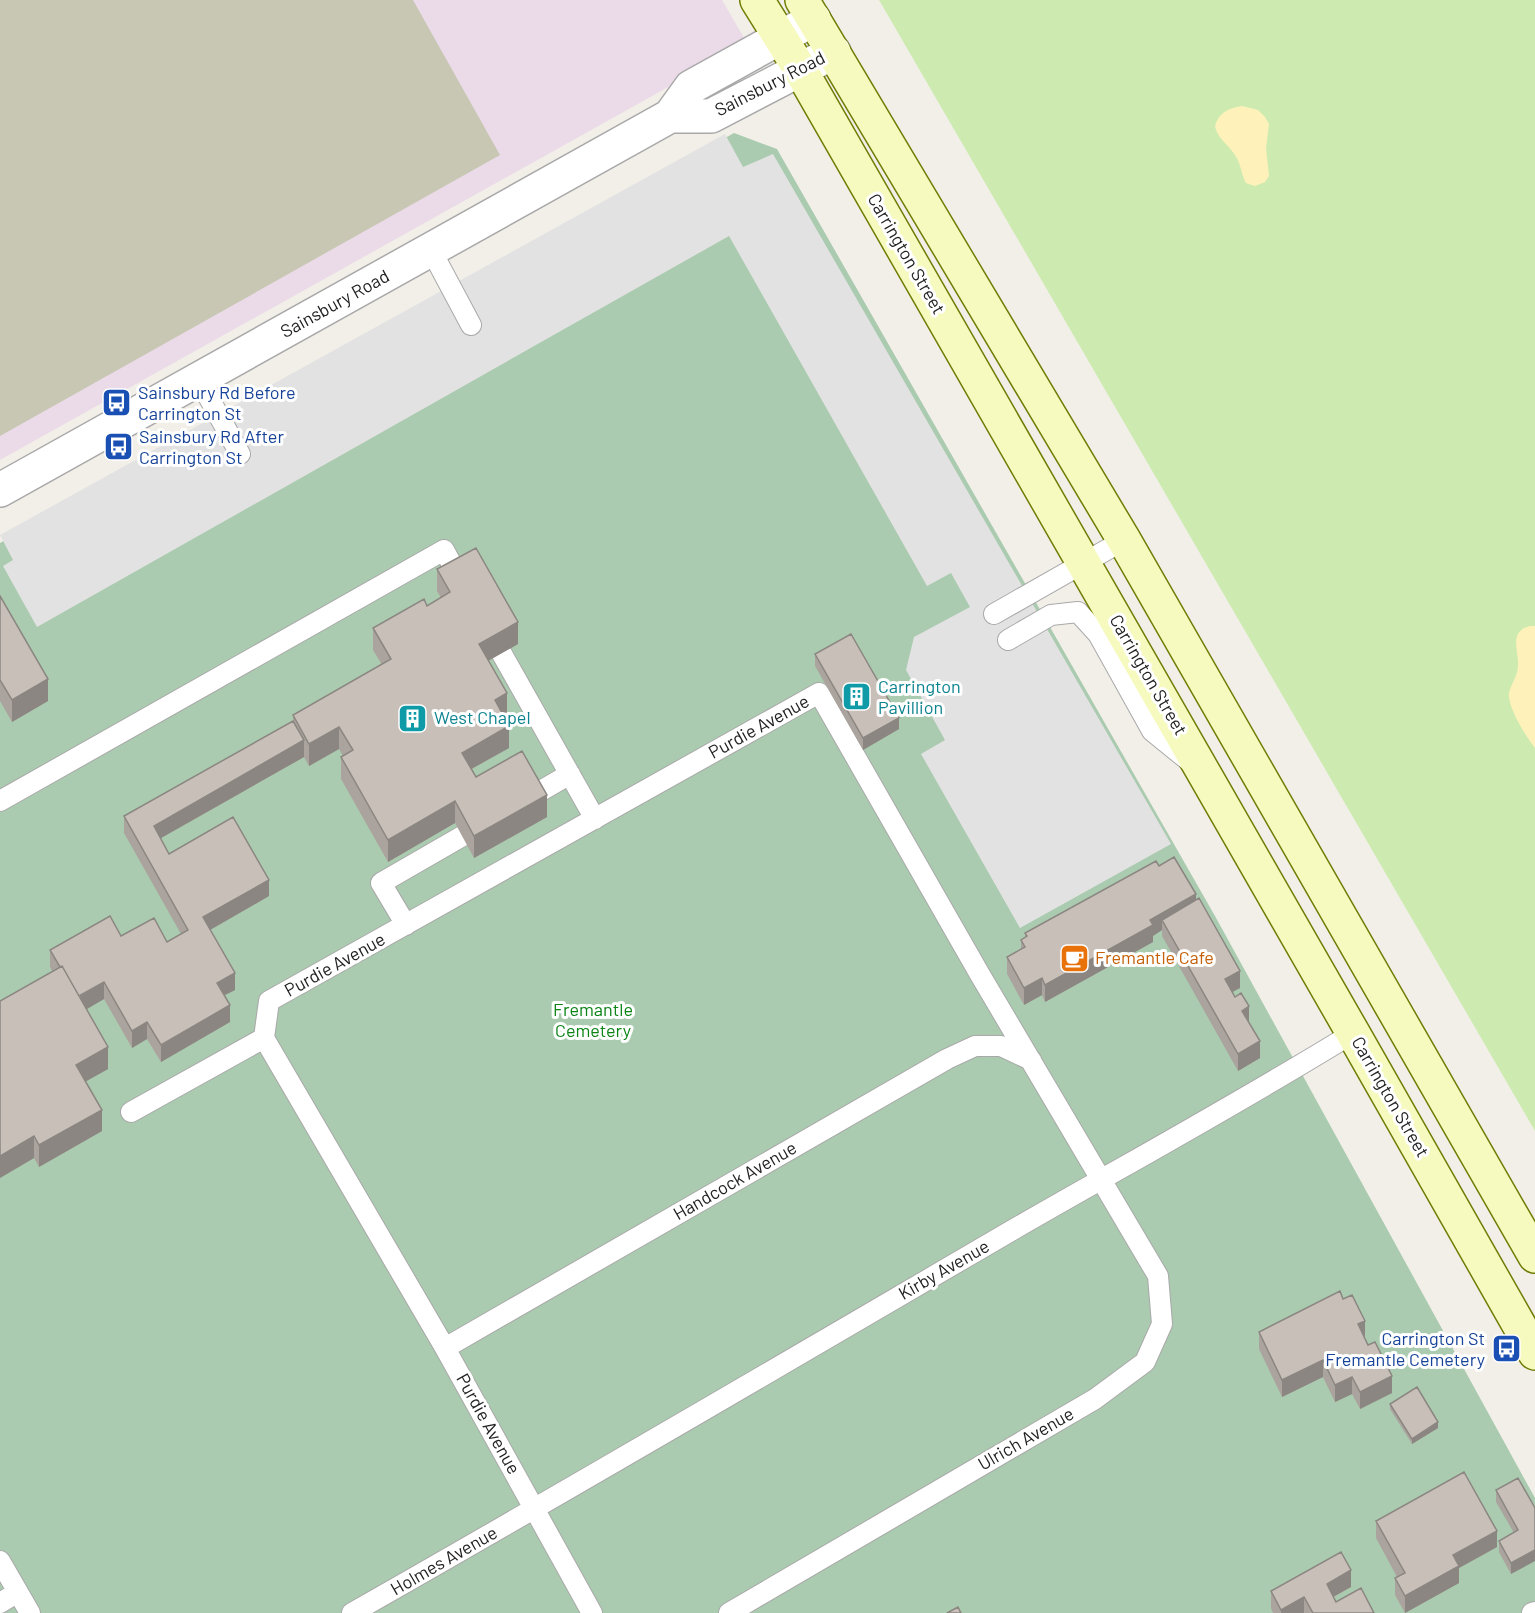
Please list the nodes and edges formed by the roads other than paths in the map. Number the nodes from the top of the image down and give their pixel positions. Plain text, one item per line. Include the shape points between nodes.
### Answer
1 (757, 0) edge
2 (808, 9) edge
3 (780, 38) junction
4 (834, 52) junction
5 (800, 69) junction
6 (670, 117) junction
7 (431, 250) junction
8 (471, 325) dead end
9 (199, 380) junction
10 (240, 454) dead end
11 (0, 490) edge
12 (1124, 540) junction
13 (1084, 564) junction
14 (994, 614) dead end
15 (1008, 640) dead end
16 (856, 760) joint
17 (570, 774) junction
18 (1205, 774) junction
19 (1, 798) edge
20 (595, 819) junction
21 (406, 925) junction
22 (1353, 1032) junction
23 (264, 1038) junction
24 (1031, 1060) junction
25 (131, 1112) dead end
26 (1102, 1179) junction
27 (1535, 1256) edge
28 (445, 1348) junction
29 (1535, 1353) edge
30 (536, 1509) junction
31 (0, 1560) edge
32 (18, 1593) junction
33 (0, 1603) edge
34 (30, 1613) edge
35 (352, 1613) edge
36 (592, 1613) edge
37 (729, 1613) edge

1 - 3 main road, Carrington Street
2 - 3 street, Sainsbury Road
2 - 4 main road
3 - 5 main road, Carrington Street
3 - 6 street, Sainsbury Road via 691,87
4 - 5 street, Sainsbury Road
4 - 12 main road
5 - 6 street, Sainsbury Road via 711,116
5 - 13 main road, Carrington Street
6 - 7 street, Sainsbury Road
7 - 8 lane
7 - 9 street, Sainsbury Road
9 - 10 lane
9 - 11 street, Sainsbury Road
12 - 13 lane
12 - 27 main road
13 - 14 lane
13 - 18 main road, Carrington Street
15 - 18 lane via 1051,615 1078,612 1098,634 1152,731
16 - 20 lane, Purdie Avenue via 819,693
16 - 24 lane, Ulrich Avenue
17 - 19 lane via 444,550
17 - 20 lane
17 - 21 lane via 381,883
18 - 22 main road, Carrington Street
20 - 21 lane, Purdie Avenue
21 - 23 lane, Purdie Avenue via 269,1001
22 - 26 lane, Kirby Avenue
22 - 29 main road, Carrington Street
23 - 25 lane
23 - 28 lane, Purdie Avenue
24 - 26 lane, Ulrich Avenue
24 - 28 lane, Handcock Avenue via 1001,1046 975,1046 947,1059
26 - 30 lane, Kirby Avenue
26 - 37 lane, Ulrich Avenue via 1158,1276 1162,1324 1145,1362 1095,1399
28 - 30 lane, Purdie Avenue
30 - 35 lane, Holmes Avenue
30 - 36 lane, Purdie Avenue
31 - 32 lane
32 - 33 lane
32 - 34 lane

